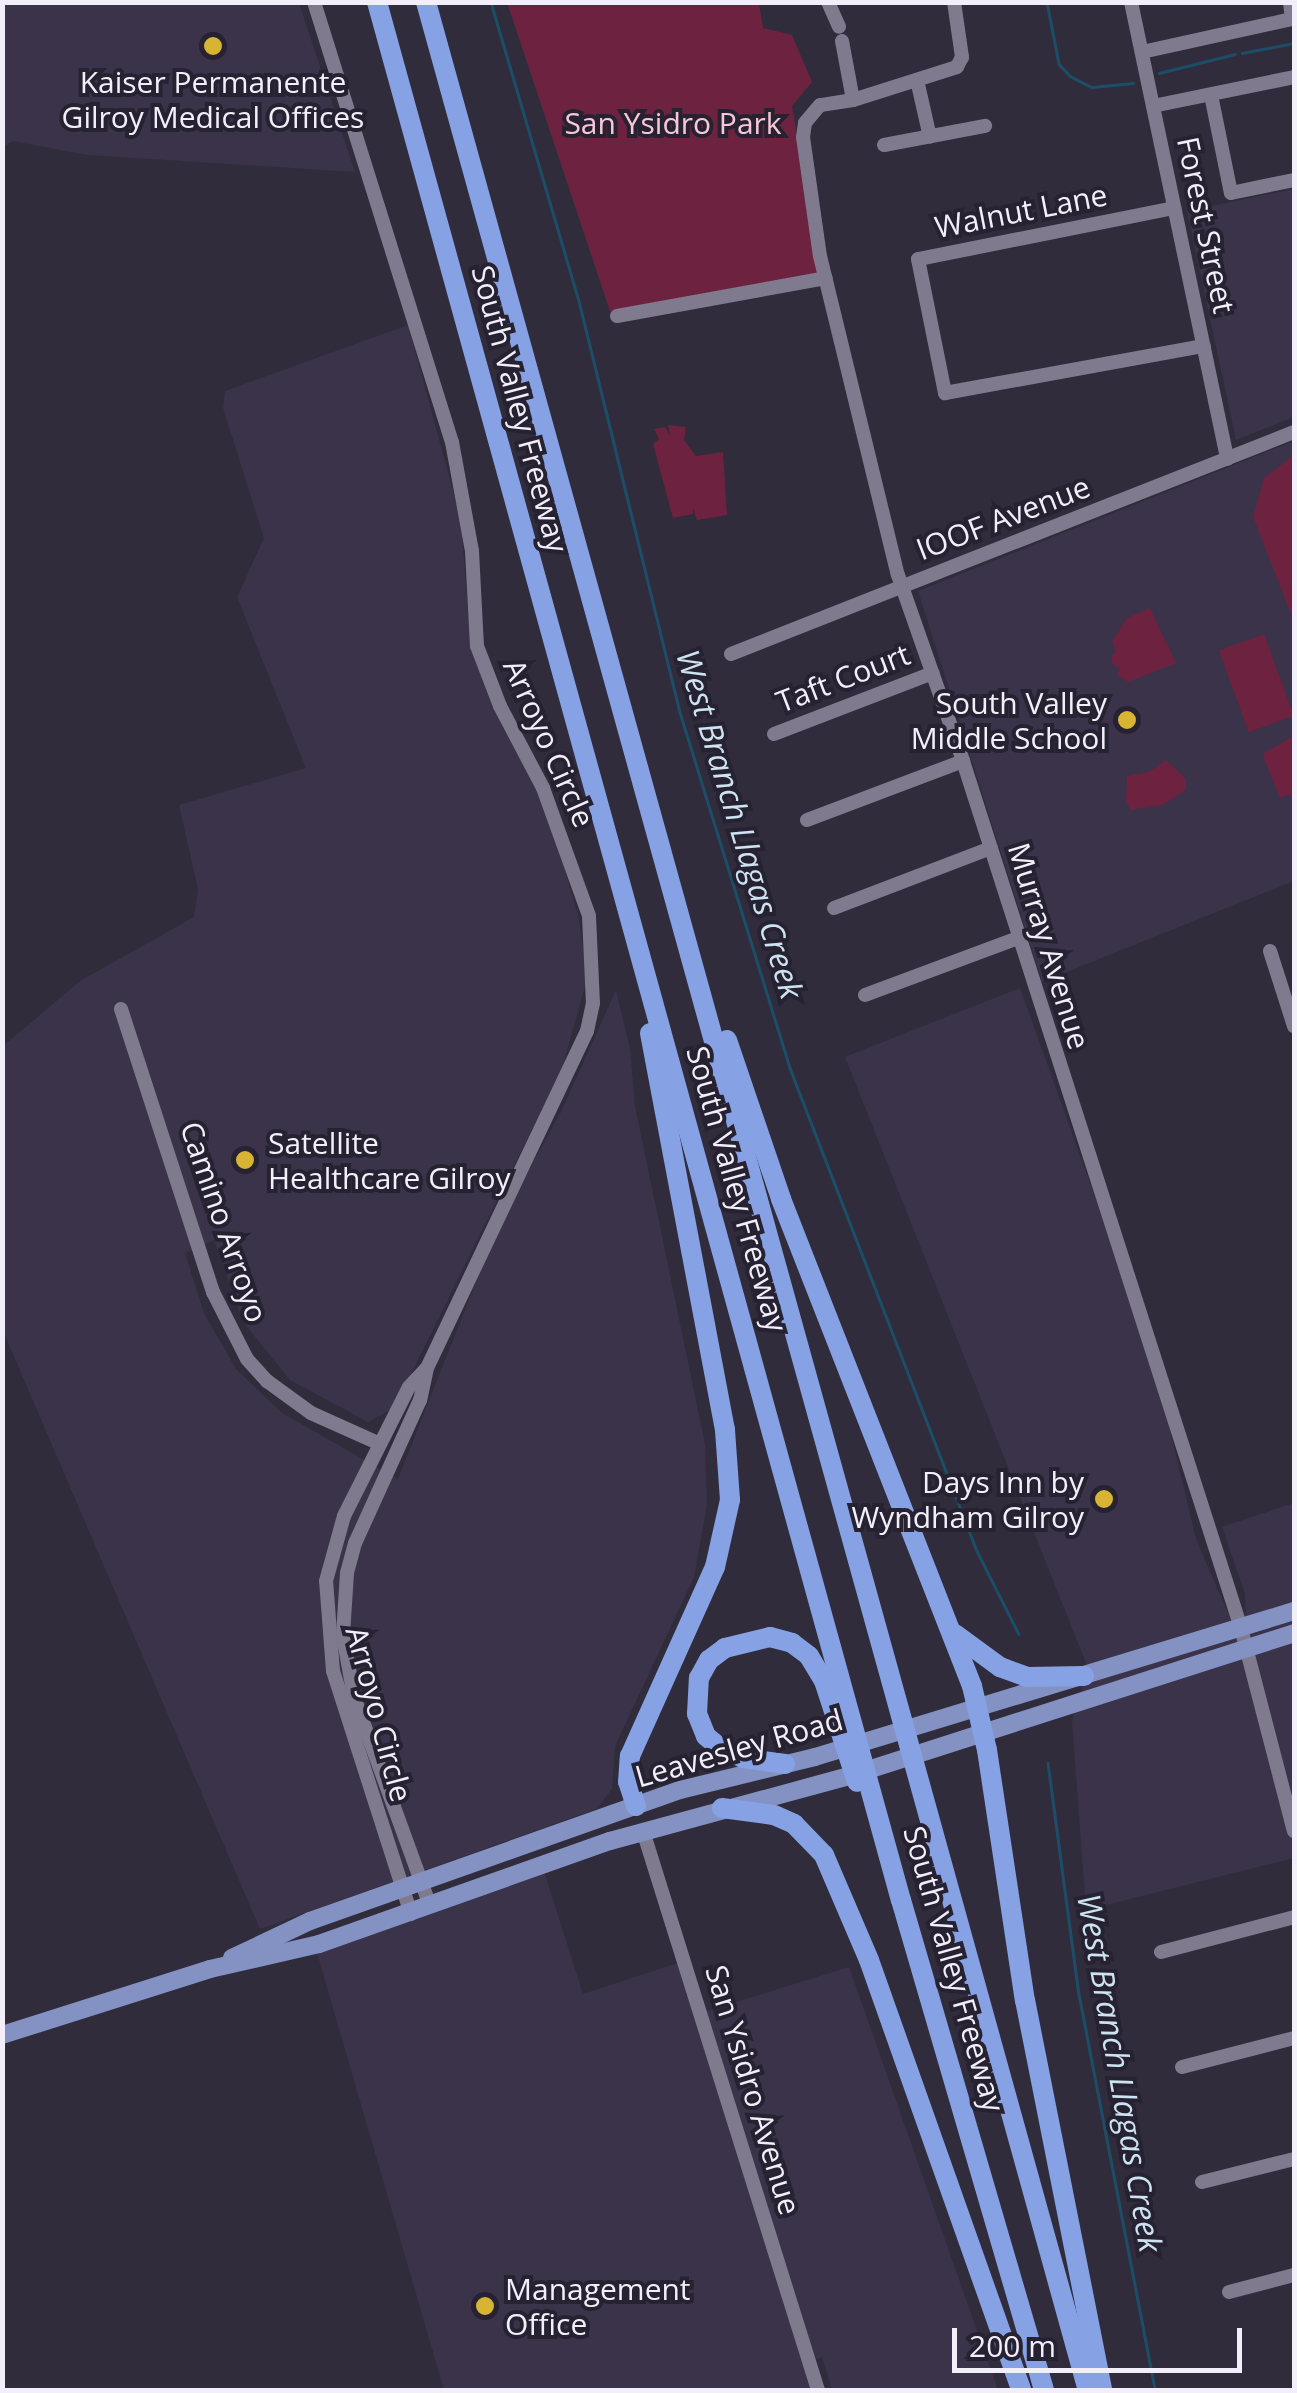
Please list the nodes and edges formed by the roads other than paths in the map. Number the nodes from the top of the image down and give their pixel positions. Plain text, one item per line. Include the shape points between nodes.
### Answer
1 (314, 2) edge
2 (377, 2) edge
3 (426, 2) edge
4 (828, 2) edge
5 (954, 2) edge
6 (1131, 2) edge
7 (1290, 2) edge
8 (1292, 19) edge
9 (1142, 52) junction
10 (1294, 76) edge
11 (918, 80) junction
12 (1211, 95) junction
13 (852, 100) junction
14 (1153, 106) junction
15 (984, 126) dead end
16 (930, 137) junction
17 (884, 145) dead end
18 (1294, 180) edge
19 (1174, 208) junction
20 (826, 278) junction
21 (617, 316) dead end
22 (1204, 346) junction
23 (1294, 432) edge
24 (1227, 459) junction
25 (902, 587) junction
26 (731, 654) dead end
27 (933, 673) junction
28 (774, 734) dead end
29 (962, 761) junction
30 (640, 776) junction
31 (807, 820) dead end
32 (991, 848) junction
33 (834, 908) dead end
34 (1018, 938) junction
35 (1270, 951) dead end
36 (646, 976) junction
37 (866, 995) dead end
38 (121, 1009) dead end
39 (1294, 1026) edge
40 (427, 1368) junction
41 (378, 1444) junction
42 (1294, 1611) edge
43 (1241, 1628) junction
44 (950, 1630) junction
45 (1294, 1634) edge
46 (1248, 1648) junction
47 (1084, 1676) junction
48 (978, 1707) junction
49 (845, 1718) junction
50 (984, 1734) junction
51 (785, 1764) junction
52 (636, 1806) junction
53 (722, 1808) junction
54 (643, 1831) junction
55 (1294, 1831) edge
56 (422, 1883) junction
57 (403, 1890) junction
58 (430, 1906) junction
59 (411, 1914) junction
60 (1294, 1917) edge
61 (1160, 1952) dead end
62 (210, 1970) junction
63 (2, 2035) edge
64 (1294, 2038) edge
65 (1182, 2067) dead end
66 (1294, 2159) edge
67 (1202, 2182) dead end
68 (1294, 2275) edge
69 (1229, 2292) dead end
70 (818, 2390) edge
71 (1022, 2390) edge
72 (1044, 2390) edge
73 (1088, 2390) edge
74 (1102, 2390) edge

1 - 40 street, Arroyo Circle via 452,442 472,551 478,646 500,706 544,788 588,916 593,1003 587,1031
2 - 36 highway, South Valley Freeway
3 - 30 highway, South Valley Freeway
4 - 13 street
5 - 11 street via 962,46 957,67
6 - 9 street, Forest Street
7 - 8 street
8 - 9 street
9 - 14 street, Forest Street
10 - 12 street
11 - 13 street
11 - 16 street
12 - 14 street
12 - 18 street via 1231,194
13 - 20 street, Murray Avenue via 820,105 802,137
14 - 19 street, Forest Street
15 - 16 street
16 - 17 street
19 - 22 street, Forest Street
19 - 22 street, Walnut Lane via 918,260 945,394
20 - 21 street
20 - 25 street, Murray Avenue
22 - 24 street, Forest Street
23 - 24 street, IOOF Avenue
24 - 25 street, IOOF Avenue
25 - 26 street, IOOF Avenue
25 - 27 street, Murray Avenue
27 - 28 street, Taft Court
27 - 29 street, Murray Avenue
29 - 31 street
29 - 32 street, Murray Avenue
30 - 44 highway via 774,1179
30 - 73 highway, South Valley Freeway
32 - 33 street
32 - 34 street, Murray Avenue
34 - 37 street
34 - 43 street, Murray Avenue
35 - 39 street
36 - 49 highway, South Valley Freeway
36 - 52 highway via 648,1022 730,1485 715,1567 630,1756 628,1782
38 - 41 street, Camino Arroyo via 222,1318 246,1359 311,1413
40 - 41 street, Arroyo Circle
40 - 56 street, Arroyo Circle via 420,1400 355,1542 342,1614 354,1696
41 - 57 street, Arroyo Circle via 328,1567 325,1617 351,1735
42 - 43 main road, Leavesley Road
43 - 46 street, Murray Avenue
43 - 47 main road, Leavesley Road
44 - 47 highway via 1000,1667 1027,1677
44 - 48 highway
45 - 46 main road, Leavesley Road
46 - 50 main road, Leavesley Road
46 - 55 street, Murray Avenue
47 - 48 main road, Leavesley Road
48 - 50 highway
48 - 51 main road, Leavesley Road
49 - 51 highway via 818,1668 792,1643 770,1637 743,1641 709,1660 695,1696 706,1736 743,1758
49 - 72 highway, South Valley Freeway
50 - 53 main road, Leavesley Road
50 - 74 highway via 1025,2000
51 - 52 main road, Leavesley Road
52 - 54 main road, San Ysidro Avenue
52 - 56 main road, Leavesley Road
53 - 54 main road, Leavesley Road
53 - 71 highway via 794,1824 824,1855 869,1960
54 - 58 main road, Leavesley Road
54 - 70 street, San Ysidro Avenue
56 - 57 main road, Leavesley Road
56 - 58 street, Arroyo Circle
57 - 59 street, Arroyo Circle
57 - 62 main road, Leavesley Road via 281,1933
58 - 59 main road, Leavesley Road
59 - 62 main road, Leavesley Road
60 - 61 street
62 - 63 main road, Leavesley Road
64 - 65 street
66 - 67 street
68 - 69 street

